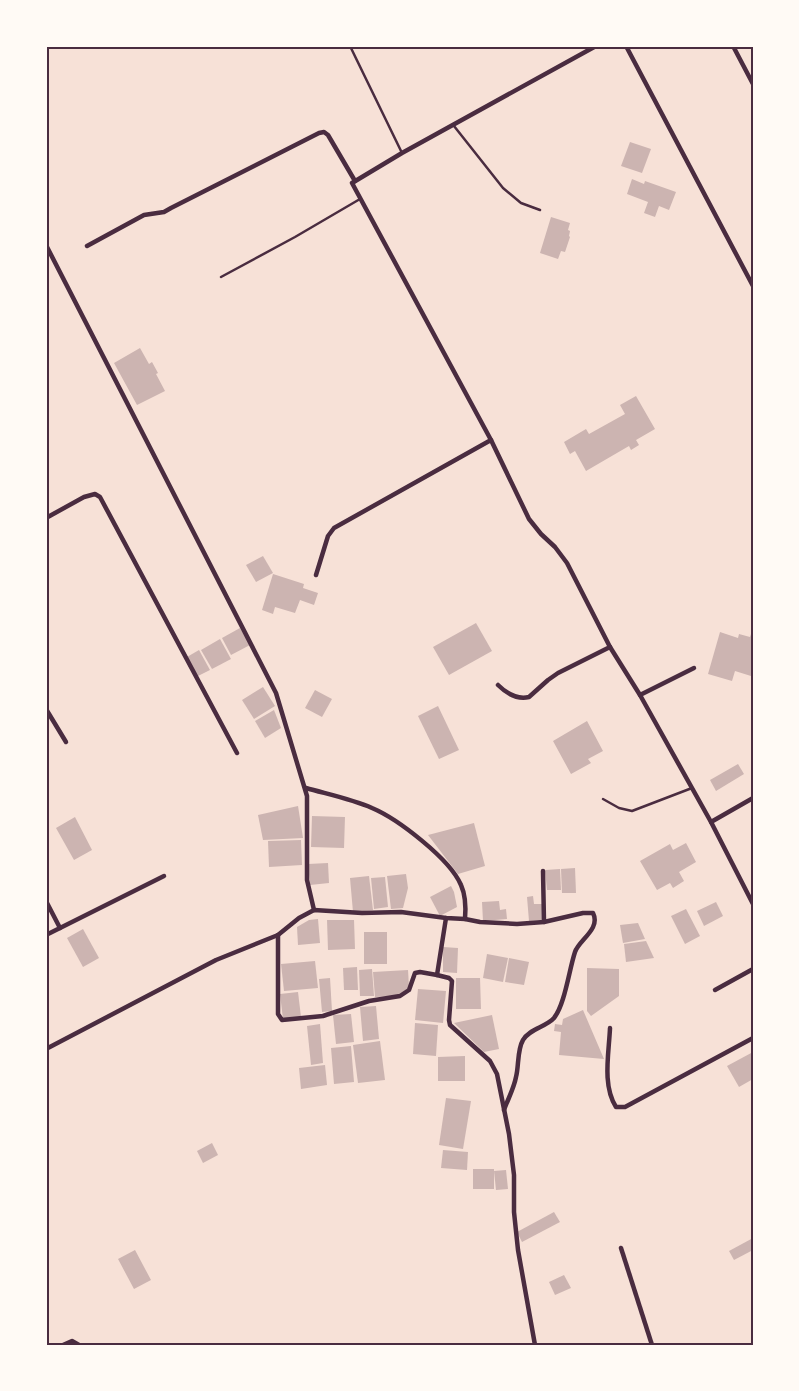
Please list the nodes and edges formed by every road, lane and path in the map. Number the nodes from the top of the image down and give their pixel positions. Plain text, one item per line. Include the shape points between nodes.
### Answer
1 (350, 46) edge
2 (596, 46) edge
3 (626, 46) edge
4 (733, 46) edge
5 (753, 84) edge
6 (454, 126) junction
7 (402, 153) junction
8 (355, 181) junction
9 (360, 199) junction
10 (540, 210) dead end
11 (46, 244) edge
12 (87, 246) dead end
13 (221, 277) dead end
14 (753, 286) edge
15 (492, 440) junction
16 (46, 518) edge
17 (316, 575) dead end
18 (610, 647) junction
19 (694, 668) dead end
20 (498, 685) dead end
21 (640, 695) junction
22 (46, 708) edge
23 (66, 742) dead end
24 (237, 753) dead end
25 (306, 788) junction
26 (692, 788) junction
27 (603, 798) dead end
28 (753, 798) edge
29 (711, 822) junction
30 (543, 870) dead end
31 (164, 876) dead end
32 (46, 901) edge
33 (753, 904) edge
34 (314, 910) junction
35 (446, 918) junction
36 (465, 919) junction
37 (544, 922) junction
38 (60, 928) junction
39 (46, 935) edge
40 (278, 935) junction
41 (753, 970) edge
42 (437, 975) junction
43 (715, 990) dead end
44 (610, 1028) dead end
45 (753, 1038) edge
46 (46, 1049) edge
47 (504, 1110) junction
48 (621, 1248) dead end
49 (63, 1345) edge
50 (79, 1345) edge
51 (535, 1345) edge
52 (652, 1345) edge

1 - 7 lane
2 - 6 street
3 - 14 street
4 - 5 street
6 - 7 street
6 - 10 lane via 502,188 520,203
7 - 8 street
8 - 9 street via 352,183
8 - 12 street via 328,135 319,133 164,212 144,215
9 - 13 lane
9 - 15 street
11 - 25 street via 276,693
15 - 17 street via 334,528 328,536
15 - 18 street via 529,519 560,553
16 - 24 street via 84,497 96,494 100,497
18 - 20 street via 558,673 529,697 511,695
18 - 21 street
19 - 21 street
21 - 26 street
22 - 23 street
25 - 34 street via 307,880
25 - 36 street via 370,806 419,838 456,876 464,894
26 - 27 lane via 632,810 619,808
26 - 29 street
28 - 29 street
29 - 33 street
30 - 37 street
31 - 38 street
32 - 38 street
34 - 35 street via 401,912
34 - 40 street
35 - 36 street
35 - 42 street
36 - 37 street via 498,923
37 - 47 street via 583,913 593,913 595,917 592,929 575,952 555,1016 522,1040 516,1080
38 - 39 street
40 - 42 street via 278,1014 282,1020 323,1016 369,1001 400,996 409,990 417,972
40 - 46 street via 216,960
41 - 43 street
42 - 47 street via 452,982 449,1023 492,1064
44 - 45 street via 610,1093 616,1107 620,1108
47 - 51 street via 514,1175 515,1231
48 - 52 street
49 - 50 street via 72,1342

